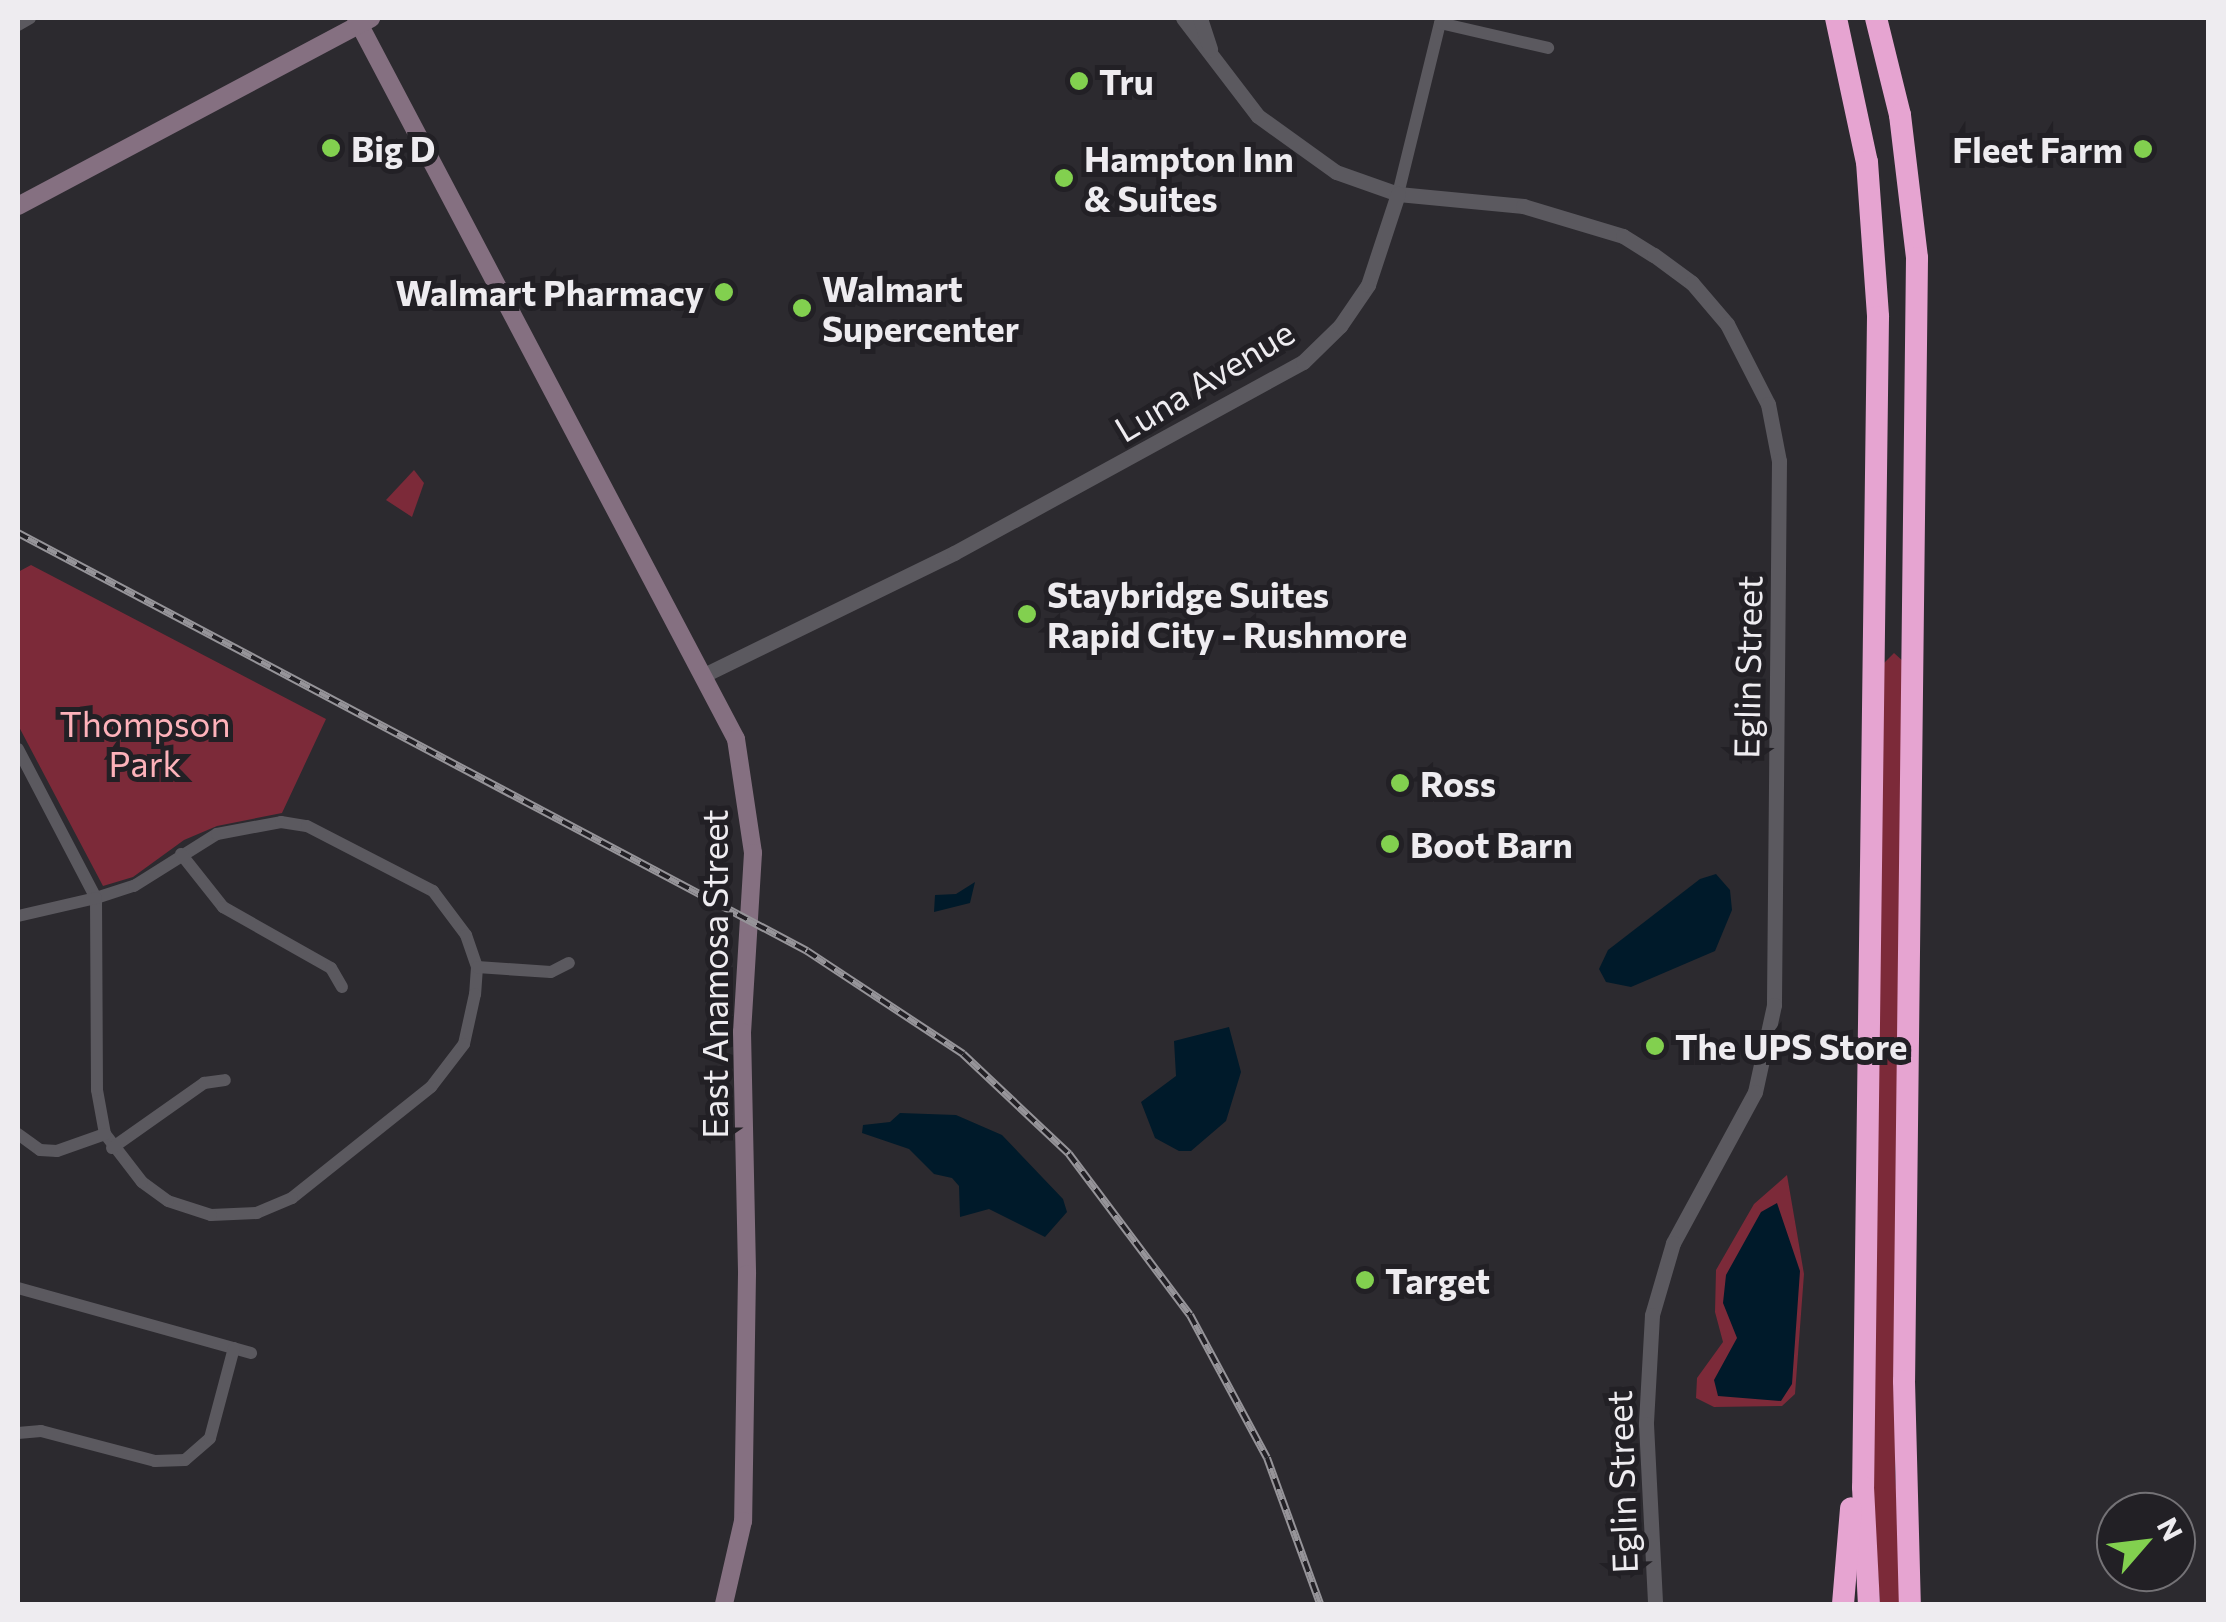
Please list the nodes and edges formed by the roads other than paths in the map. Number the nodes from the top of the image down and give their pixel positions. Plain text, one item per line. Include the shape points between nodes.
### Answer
1 (30, 18) edge
2 (1183, 18) edge
3 (1200, 18) edge
4 (1836, 18) edge
5 (1876, 18) edge
6 (362, 20) edge
7 (18, 24) edge
8 (1548, 48) dead end
9 (1211, 53) junction
10 (1398, 194) junction
11 (18, 206) edge
12 (706, 674) junction
13 (18, 748) edge
14 (181, 854) junction
15 (96, 898) junction
16 (18, 916) edge
17 (569, 963) dead end
18 (476, 967) junction
19 (342, 987) dead end
20 (224, 1080) dead end
21 (18, 1134) edge
22 (105, 1134) junction
23 (112, 1148) junction
24 (1906, 1170) junction
25 (18, 1288) edge
26 (1864, 1345) junction
27 (234, 1348) junction
28 (251, 1353) dead end
29 (18, 1434) edge
30 (724, 1604) edge
31 (1655, 1604) edge
32 (1843, 1604) edge
33 (1869, 1604) edge
34 (1910, 1604) edge
35 (1927, 1604) edge

1 - 7 street
2 - 9 street, Eglin Street
3 - 9 street, Eglin Street
4 - 26 highway via 1864,147 1877,302
5 - 24 highway via 1900,114 1917,258
6 - 11 main road
6 - 12 main road, East Anamosa Street
8 - 10 street, Luna Avenue via 1440,22
9 - 10 street, Eglin Street via 1244,101 1289,143 1336,172
10 - 12 street, Luna Avenue via 1368,285 1304,362 908,577
10 - 31 street, Eglin Street via 1552,213 1622,236 1670,266 1739,342 1768,404 1779,460 1774,1005 1755,1092 1674,1243 1652,1314 1646,1407
12 - 30 main road, East Anamosa Street via 736,739 749,800 743,1522
13 - 15 street
14 - 15 street via 134,886
14 - 18 street via 232,829 281,822 307,826 434,892 466,936
14 - 19 street via 223,906 331,968
15 - 16 street
15 - 22 street via 98,1090
17 - 18 street via 551,972
18 - 23 street via 464,1044 447,1071 275,1206 231,1216 189,1210 142,1182
20 - 23 street via 204,1083
21 - 22 street via 40,1150 57,1151
22 - 23 street
24 - 34 highway via 1904,1501
24 - 35 highway via 1914,1532
25 - 27 street
26 - 32 highway
26 - 33 highway
27 - 28 street
27 - 29 street via 210,1438 185,1460 155,1461 41,1431

